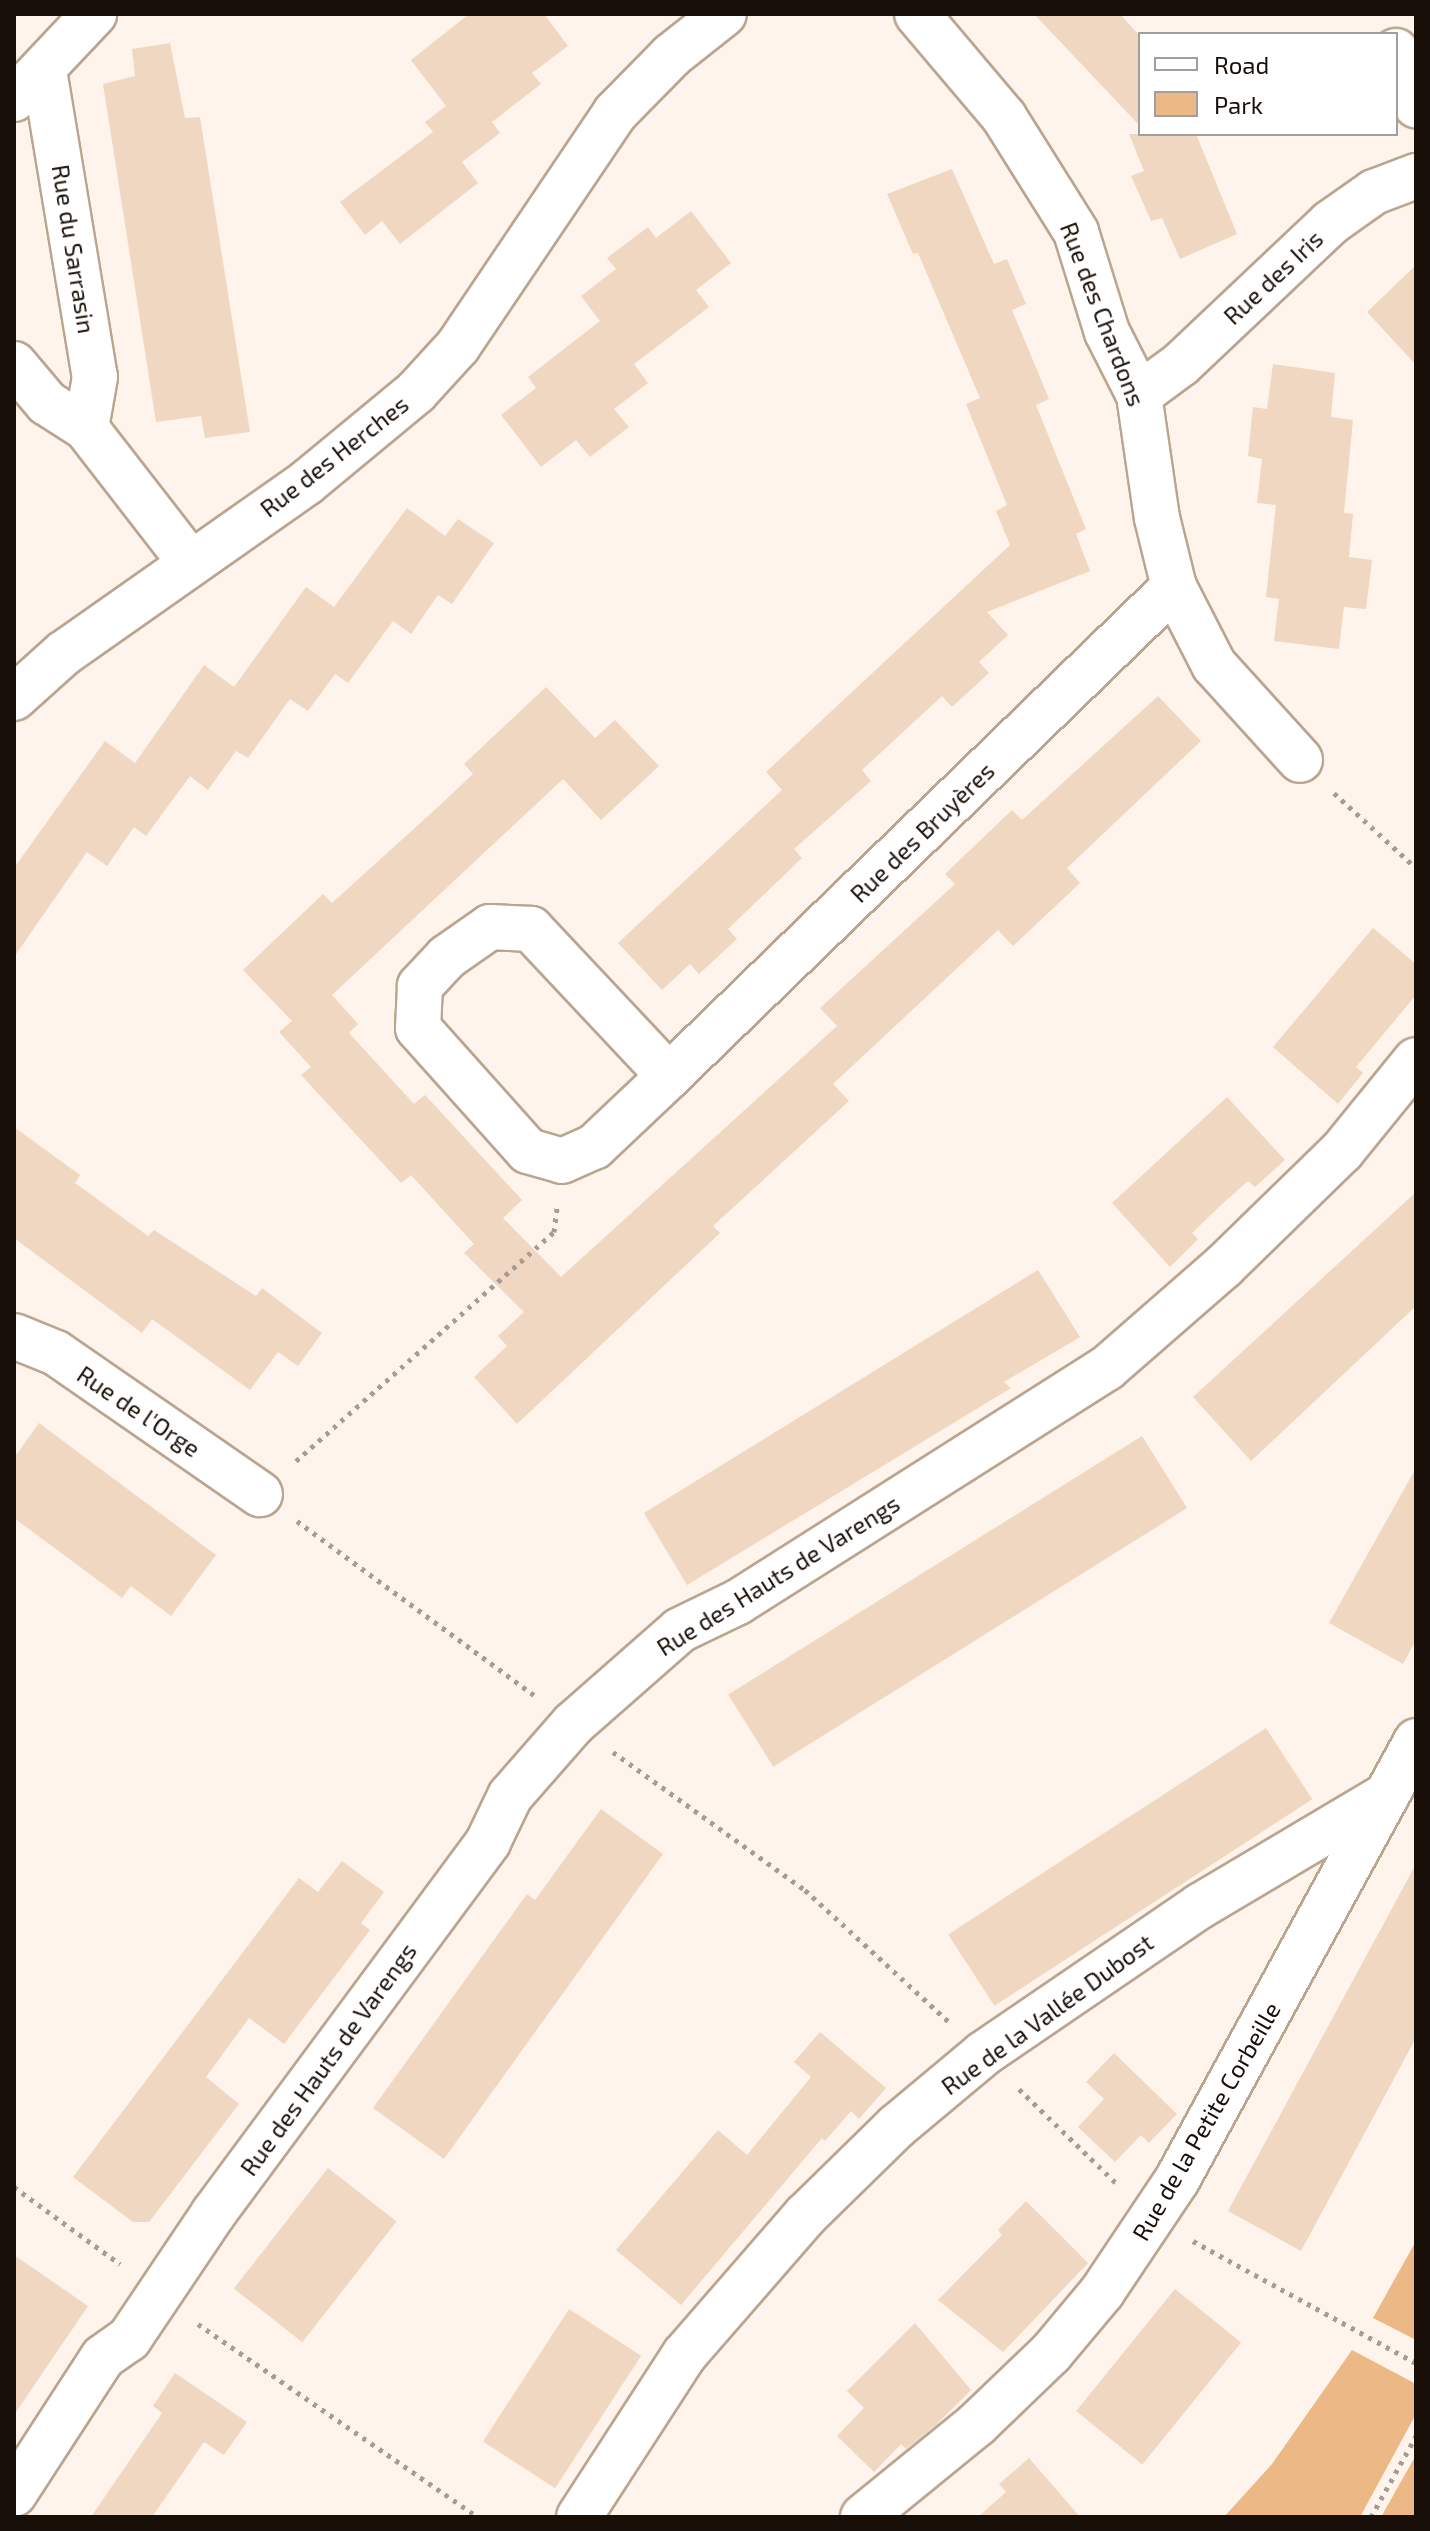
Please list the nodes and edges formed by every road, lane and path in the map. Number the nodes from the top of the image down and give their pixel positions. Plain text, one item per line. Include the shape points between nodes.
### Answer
1 (94, 14) edge
2 (724, 14) edge
3 (917, 14) edge
4 (1398, 56) edge
5 (29, 84) edge
6 (1416, 105) edge
7 (1416, 176) edge
8 (14, 364) edge
9 (1139, 395) junction
10 (86, 428) junction
11 (190, 562) junction
12 (1174, 587) junction
13 (14, 698) edge
14 (1300, 760) joint
15 (1416, 868) edge
16 (1416, 1060) edge
17 (669, 1076) junction
18 (562, 1161) junction
19 (14, 1336) edge
20 (260, 1494) junction
21 (573, 1724) junction
22 (1416, 1741) edge
23 (1387, 1795) junction
24 (983, 2054) junction
25 (14, 2187) edge
26 (1153, 2219) junction
27 (161, 2294) junction
28 (1416, 2363) edge
29 (1416, 2436) edge
30 (14, 2494) edge
31 (478, 2517) edge
32 (579, 2517) edge
33 (863, 2517) edge
34 (1371, 2517) edge

1 - 5 street, Rue du Sarrasin
2 - 11 street, Rue des Herches via 672,55 615,113 458,346 416,392 306,483
3 - 9 street, Rue des Chardons via 1004,117 1076,232 1107,332
4 - 6 street
5 - 10 street, Rue du Sarrasin via 95,377
7 - 9 street, Rue des Iris via 1374,192 1330,223 1181,364
8 - 10 street via 47,403
9 - 12 street, Rue des Chardons via 1157,518
10 - 11 street
11 - 13 street, Rue des Herches via 64,653
12 - 14 street, Rue des Chardons via 1214,665
12 - 17 street, Rue des Bruyères
14 - 15 path
16 - 21 street, Rue des Hauts de Varengs via 1342,1151 1224,1266 1107,1368 738,1602 680,1630
17 - 18 street, Rue des Bruyères via 594,1147
17 - 18 street via 531,929 490,927 447,957 420,986 418,1028 528,1151
18 - 20 path via 554,1232
19 - 20 street, Rue de l'Orge via 56,1353
20 - 21 path
21 - 24 path via 805,1890
21 - 27 street, Rue des Hauts de Varengs via 510,1796 488,1842 213,2214
22 - 23 street, Rue de la Petite Corbeille
23 - 24 street, Rue de la Vallée Dubost via 1200,1906
23 - 26 street, Rue de la Petite Corbeille
24 - 26 path
24 - 32 street, Rue de la Vallée Dubost via 897,2126 806,2215 685,2354
25 - 27 path
26 - 28 path
26 - 33 street, Rue de la Petite Corbeille via 1051,2353 917,2478
27 - 30 street, Rue des Hauts de Varengs via 129,2339 103,2357
27 - 31 path
29 - 34 path

